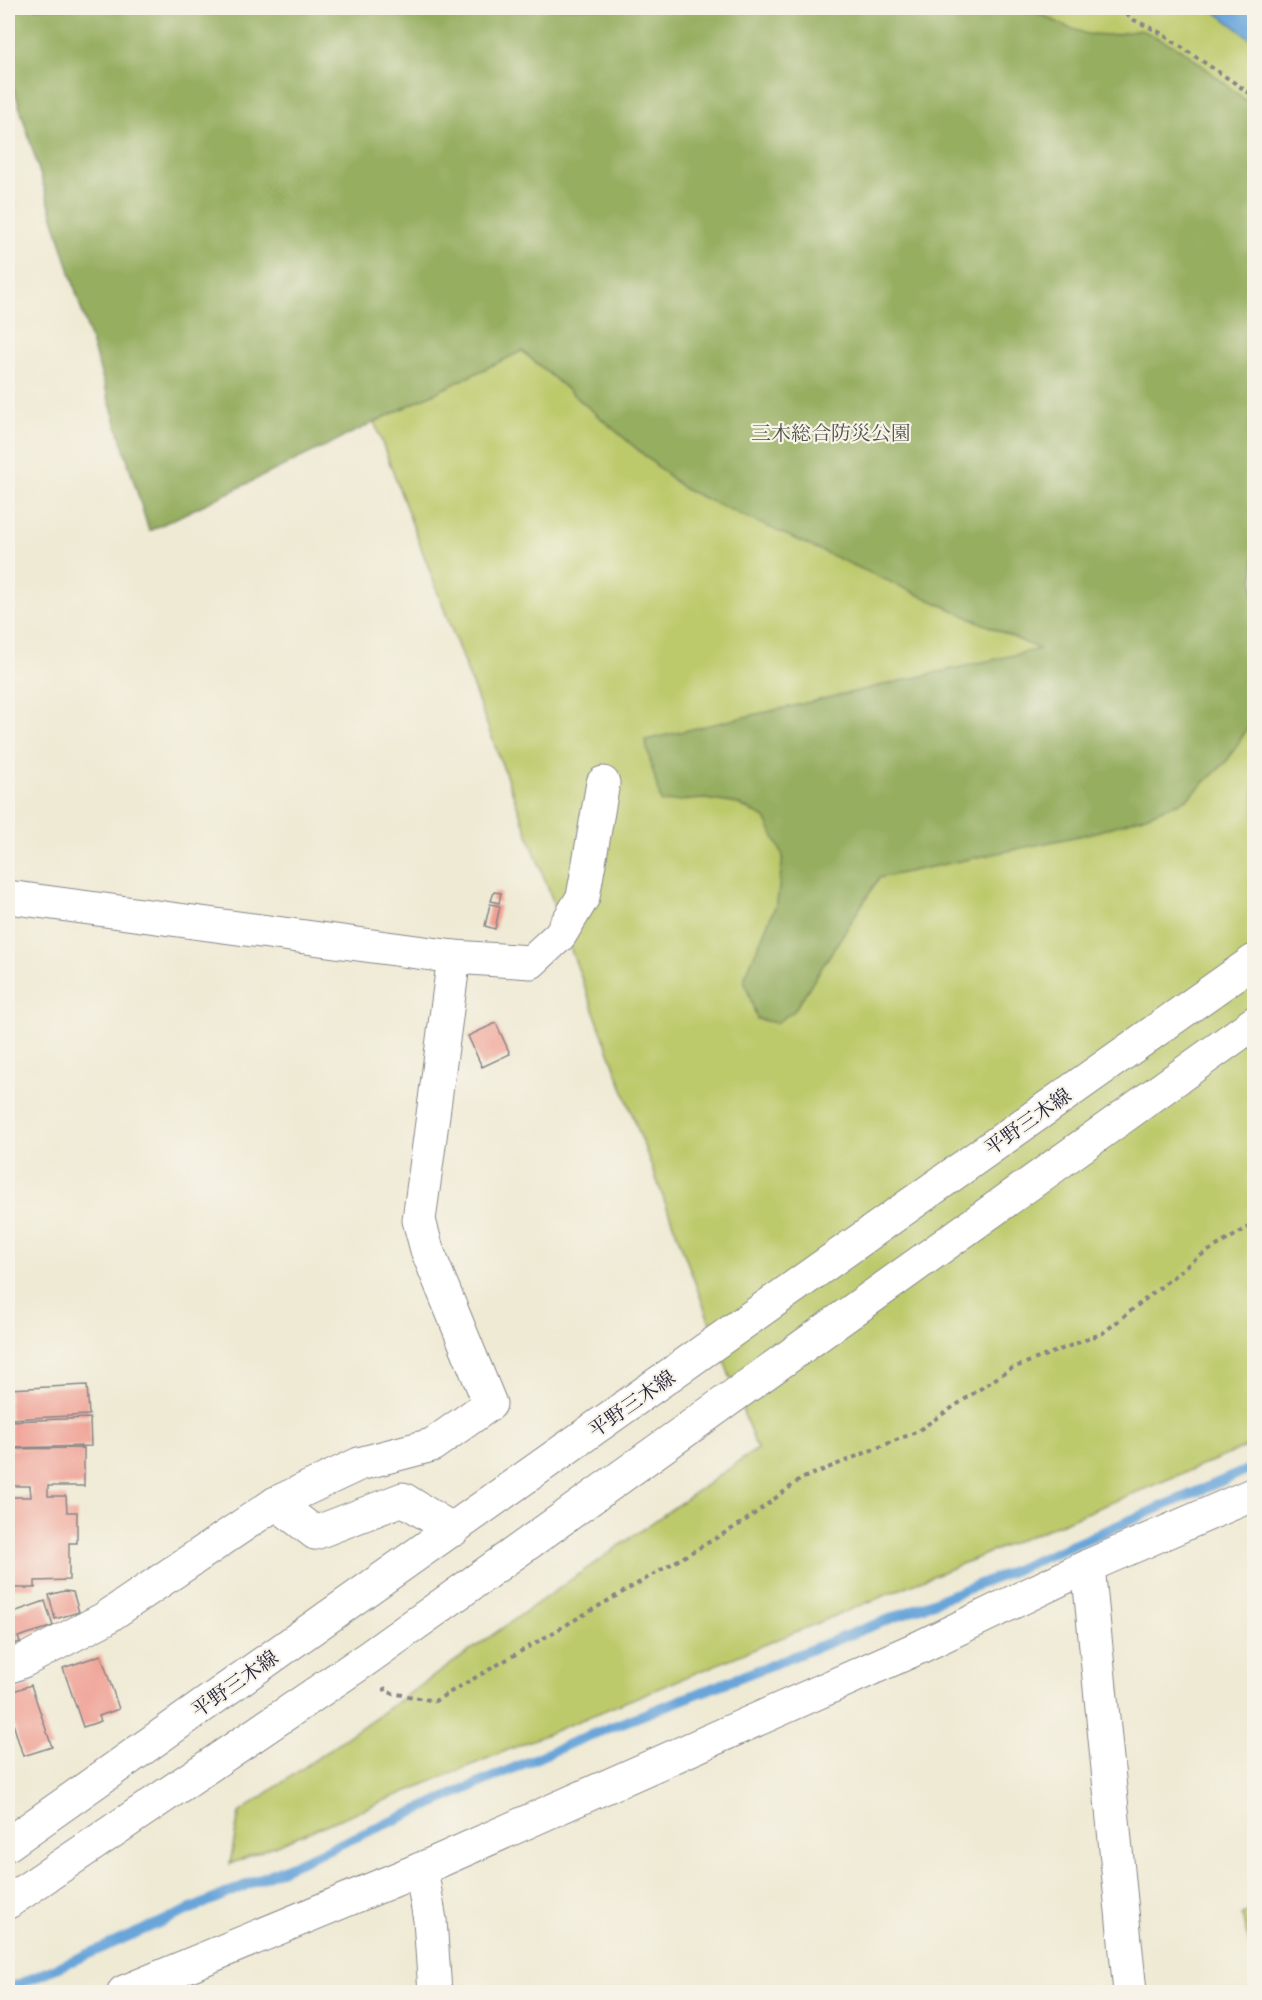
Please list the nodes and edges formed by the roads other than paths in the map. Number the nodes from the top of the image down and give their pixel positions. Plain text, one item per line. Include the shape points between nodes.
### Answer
1 (603, 783) dead end
2 (8, 897) edge
3 (454, 957) junction
4 (1254, 961) edge
5 (1254, 1023) edge
6 (1254, 1494) edge
7 (276, 1503) junction
8 (453, 1530) junction
9 (1088, 1566) junction
10 (8, 1667) edge
11 (8, 1844) edge
12 (421, 1869) junction
13 (8, 1902) edge
14 (124, 1992) edge
15 (435, 1992) edge
16 (1130, 1992) edge

1 - 3 street via 583,897 560,935 531,962
2 - 3 street
3 - 7 street via 419,1220 490,1404 432,1445 359,1464
4 - 8 street, 平野三木線
5 - 13 street via 368,1658
6 - 9 street
7 - 8 street via 315,1533 403,1499
7 - 10 street via 104,1619
8 - 11 street, 平野三木線
9 - 12 street via 920,1647
9 - 16 street
12 - 14 street
12 - 15 street via 430,1920

